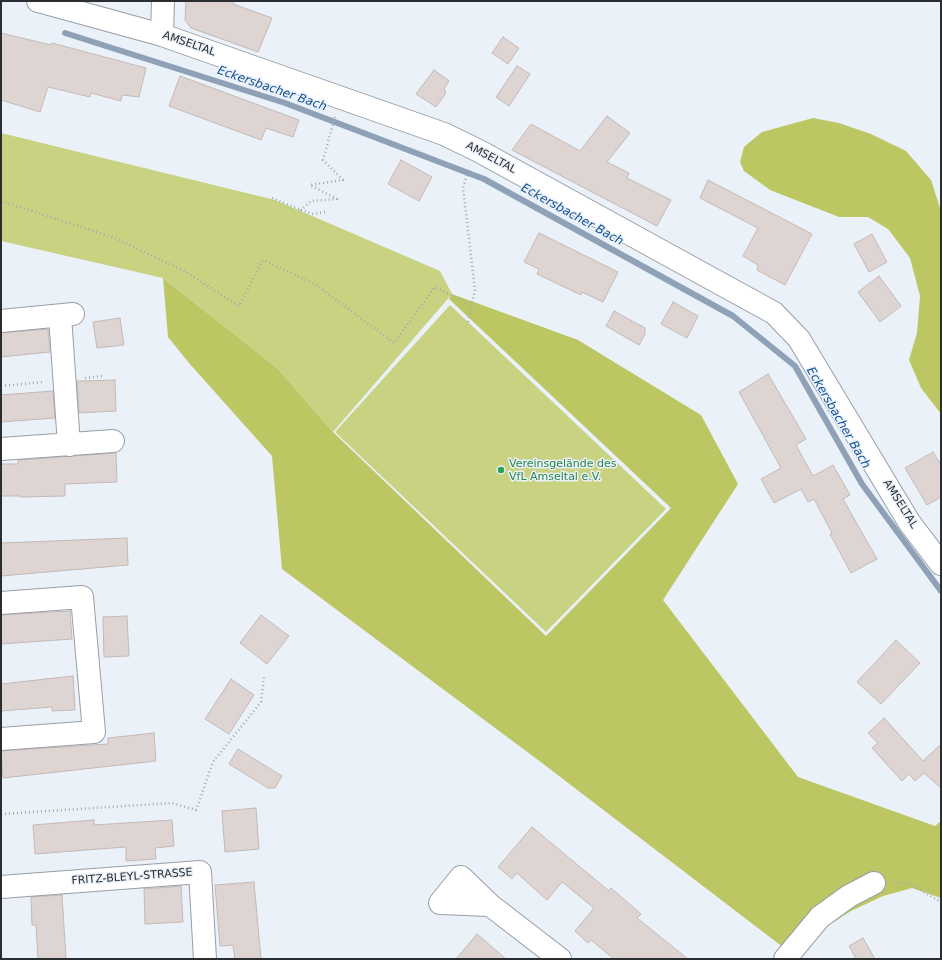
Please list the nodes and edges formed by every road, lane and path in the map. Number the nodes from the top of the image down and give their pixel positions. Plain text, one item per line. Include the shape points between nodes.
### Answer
1 (38, 1) edge
2 (163, 1) edge
3 (162, 35) junction
4 (332, 126) dead end
5 (466, 177) dead end
6 (272, 198) dead end
7 (1, 201) edge
8 (302, 210) junction
9 (325, 212) dead end
10 (472, 306) junction
11 (1, 321) edge
12 (468, 322) dead end
13 (113, 441) dead end
14 (69, 445) junction
15 (1, 449) edge
16 (937, 552) edge
17 (1, 603) edge
18 (264, 675) dead end
19 (1, 739) edge
20 (1, 814) edge
21 (874, 883) joint
22 (1, 887) edge
23 (941, 902) edge
24 (490, 905) dead end
25 (788, 956) edge
26 (205, 959) edge
27 (560, 959) edge

1 - 3 street, AMSELTAL
2 - 3 street
3 - 16 street, AMSELTAL via 444,134 774,313 799,339 909,522
4 - 8 path via 323,160 343,180 310,185 337,199 311,201
5 - 10 path via 463,188 475,290
6 - 8 path
7 - 10 path via 115,238 186,272 239,306 263,260 315,284 394,343 435,287
8 - 9 path via 312,214
10 - 12 path
11 - 14 street via 67,315
13 - 14 street
14 - 15 street
17 - 19 street via 82,597 94,732
18 - 20 path via 262,702 213,762 196,810 172,802
21 - 23 path via 910,884
21 - 25 street via 849,896 820,917
22 - 26 street, FRITZ-BLEYL-STRASSE via 200,872
24 - 27 street

